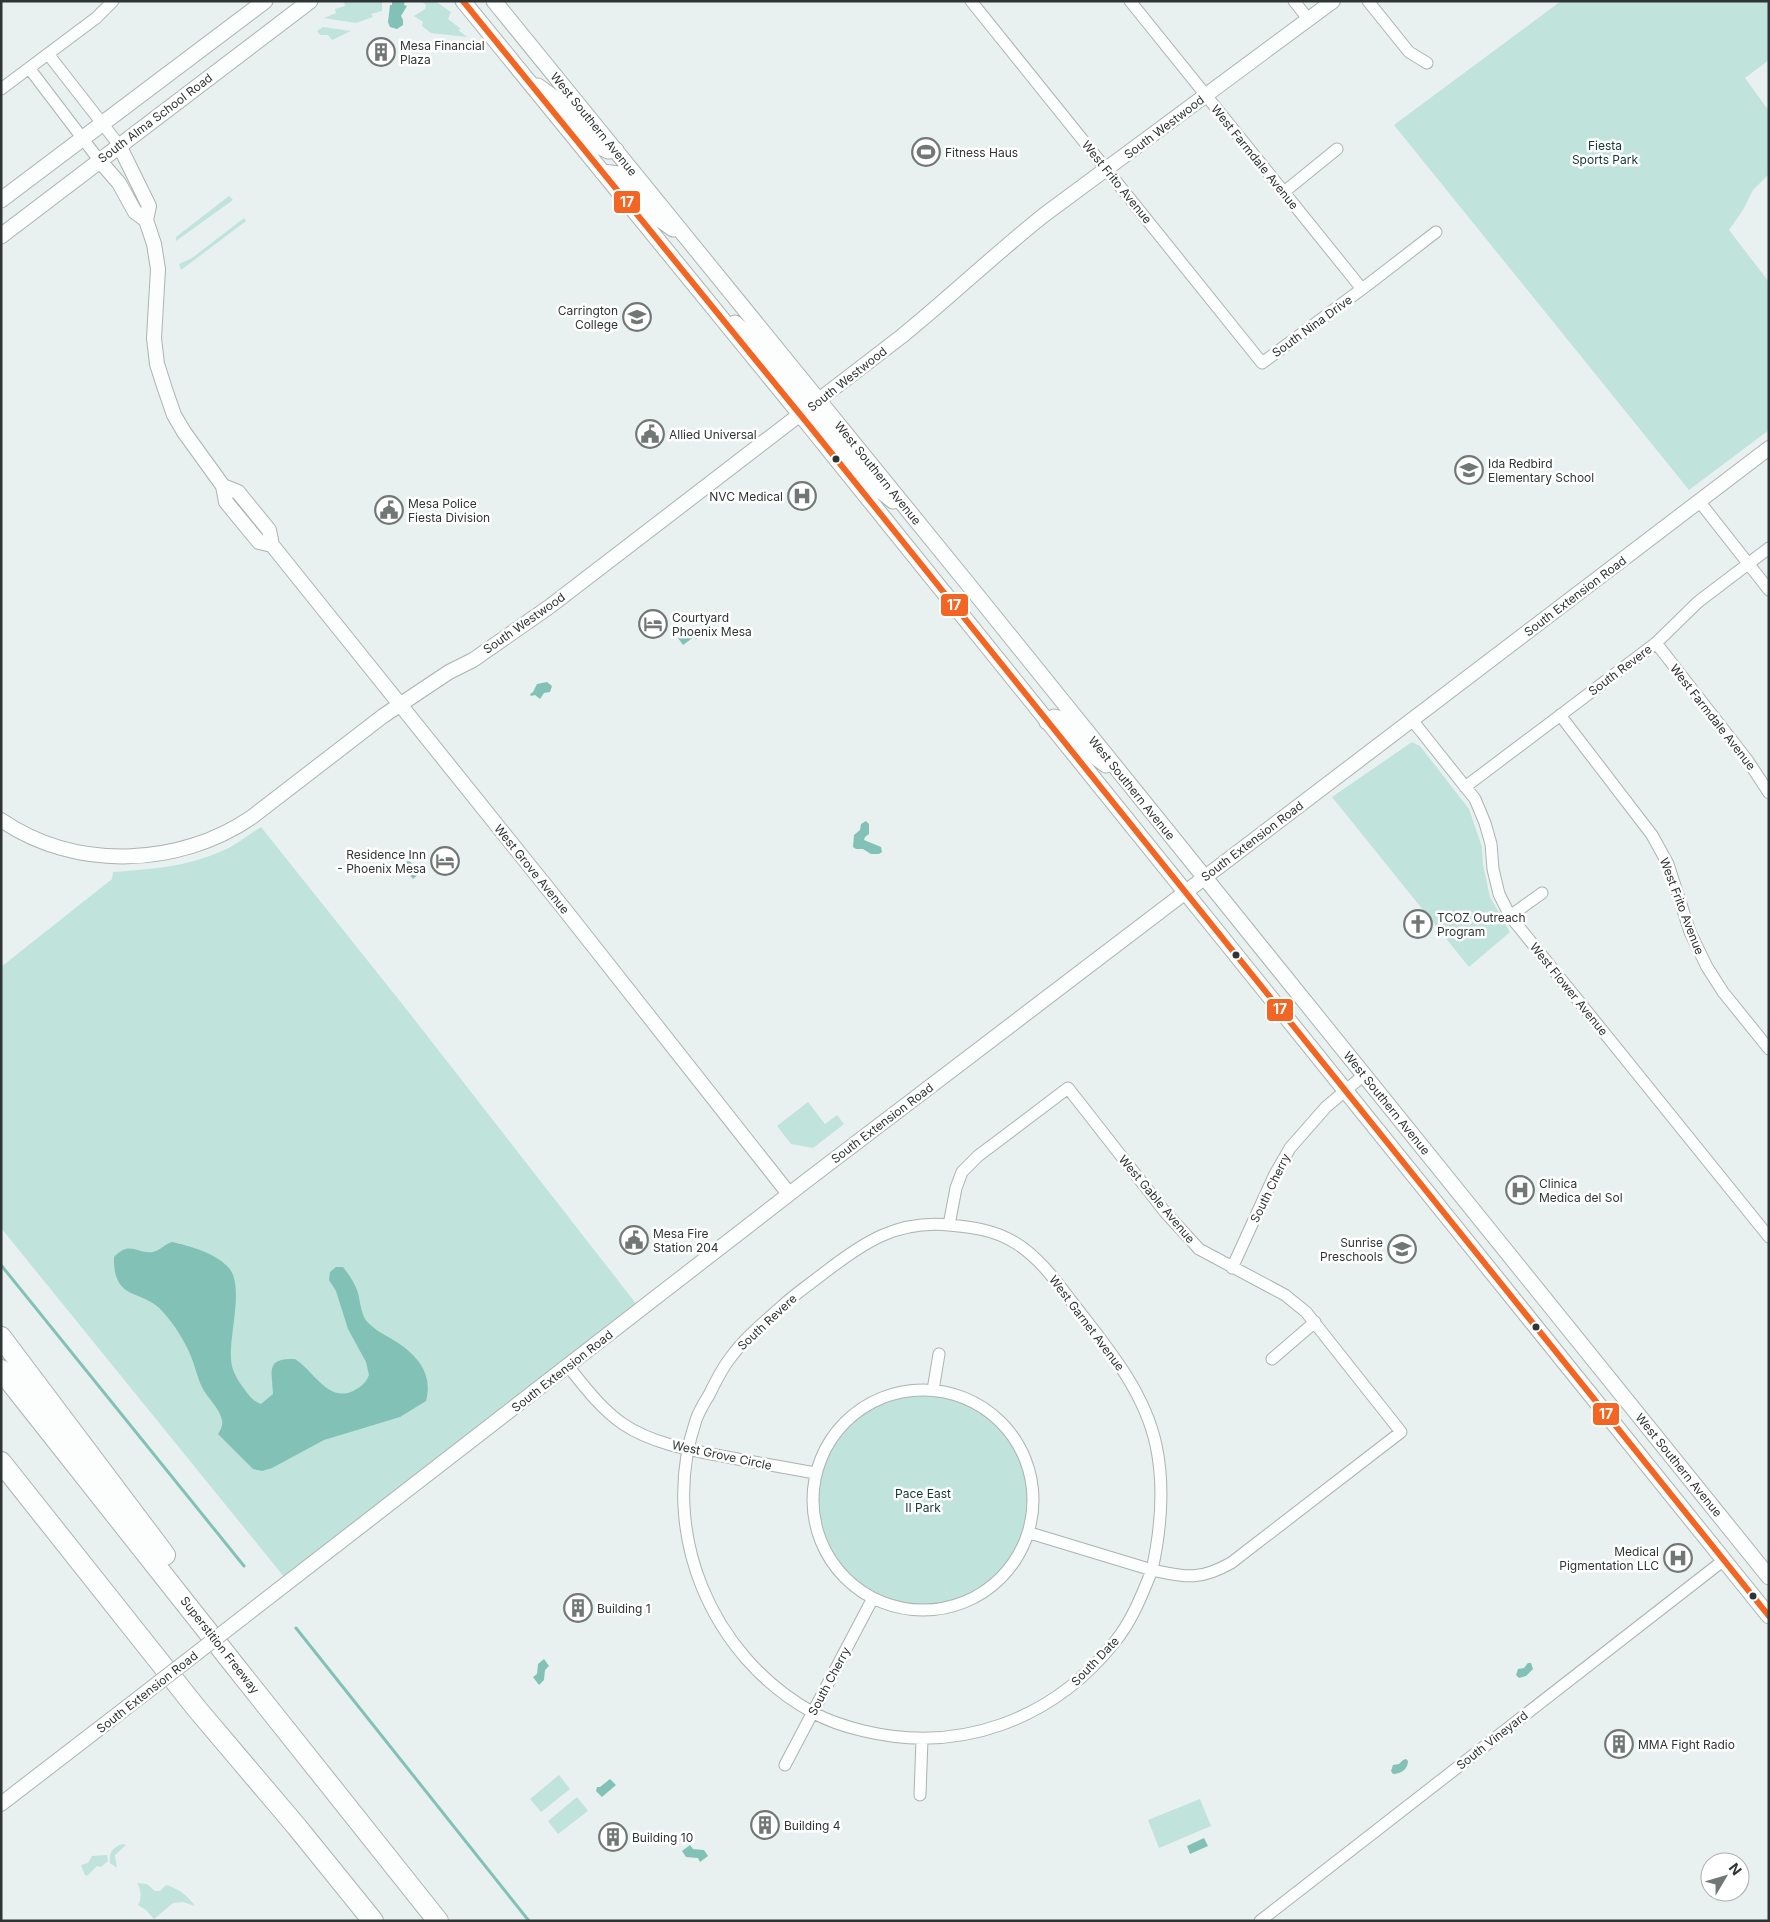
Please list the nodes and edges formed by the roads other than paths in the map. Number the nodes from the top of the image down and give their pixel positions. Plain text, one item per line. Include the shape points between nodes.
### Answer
1 (113, 1) edge
2 (265, 1) edge
3 (310, 1) edge
4 (463, 1) edge
5 (494, 1) edge
6 (971, 1) edge
7 (1130, 1) edge
8 (1294, 1) edge
9 (1333, 1) edge
10 (1368, 1) edge
11 (1309, 20) junction
12 (48, 54) junction
13 (1427, 63) dead end
14 (29, 68) junction
15 (522, 75) junction
16 (1, 89) edge
17 (1206, 96) junction
18 (103, 124) junction
19 (83, 139) junction
20 (119, 145) junction
21 (616, 150) junction
22 (1337, 150) dead end
23 (99, 160) junction
24 (1107, 169) junction
25 (602, 172) junction
26 (1284, 192) junction
27 (1, 200) edge
28 (146, 220) junction
29 (1436, 232) dead end
30 (1, 236) edge
31 (696, 247) junction
32 (1362, 289) junction
33 (719, 315) junction
34 (1262, 363) joint
35 (819, 400) junction
36 (800, 415) junction
37 (1769, 448) edge
38 (1698, 501) junction
39 (907, 508) junction
40 (1769, 548) edge
41 (1747, 564) junction
42 (968, 584) junction
43 (1769, 590) edge
44 (950, 601) junction
45 (1656, 643) junction
46 (401, 705) junction
47 (1560, 715) junction
48 (1412, 720) junction
49 (1047, 722) junction
50 (1128, 783) junction
51 (1465, 787) junction
52 (1769, 793) edge
53 (1, 820) edge
54 (1204, 877) junction
55 (1184, 892) junction
56 (1542, 893) dead end
57 (1510, 916) junction
58 (1769, 1049) edge
59 (1364, 1075) junction
60 (1346, 1090) junction
61 (789, 1194) junction
62 (949, 1225) junction
63 (1769, 1237) edge
64 (1232, 1268) junction
65 (1315, 1322) junction
66 (1, 1337) edge
67 (939, 1354) dead end
68 (1272, 1359) dead end
69 (568, 1366) junction
70 (1, 1370) edge
71 (933, 1390) junction
72 (688, 1450) junction
73 (1, 1462) edge
74 (815, 1473) junction
75 (1, 1484) edge
76 (1030, 1533) junction
77 (1724, 1560) junction
78 (1152, 1570) junction
79 (1769, 1577) edge
80 (873, 1598) junction
81 (1769, 1616) edge
82 (242, 1674) junction
83 (197, 1709) junction
84 (812, 1712) junction
85 (922, 1739) junction
86 (785, 1765) dead end
87 (313, 1766) junction
88 (920, 1795) dead end
89 (1, 1804) edge
90 (373, 1921) edge
91 (438, 1921) edge
92 (453, 1921) edge
93 (1260, 1921) edge

1 - 12 street
2 - 18 main road
3 - 20 main road, South Alma School Road
4 - 15 main road, West Southern Avenue
5 - 21 main road, West Southern Avenue
6 - 24 street, West Frito Avenue
7 - 17 street, West Farmdale Avenue
8 - 11 street
9 - 11 street, South Westwood
10 - 13 street via 1409,52
11 - 17 street, South Westwood
12 - 14 street
12 - 18 street, West Grove Avenue
14 - 16 street
14 - 19 street, West Grove Avenue
15 - 21 main road via 560,102 596,145 608,151
15 - 25 main road, West Southern Avenue
17 - 24 street, South Westwood
17 - 26 street, West Farmdale Avenue
18 - 19 main road
18 - 20 street, West Grove Avenue
19 - 23 street, West Grove Avenue
19 - 27 main road
20 - 23 main road, South Alma School Road
20 - 28 street, West Grove Avenue via 149,206
21 - 31 main road, West Southern Avenue
22 - 26 street
23 - 28 street, West Grove Avenue via 119,183 135,212
23 - 30 main road, South Alma School Road
24 - 34 street, West Frito Avenue
24 - 35 street, South Westwood via 1009,242 951,296
25 - 31 main road via 619,174 655,216
25 - 33 main road, West Southern Avenue
26 - 32 street, West Farmdale Avenue
28 - 46 street, West Grove Avenue via 158,269 154,338 157,364 179,423 223,486 238,492 263,522 269,530 272,545
29 - 32 street, South Nina Drive
31 - 35 main road, West Southern Avenue
32 - 34 street, South Nina Drive
33 - 35 main road via 749,336 798,395
33 - 36 main road, West Southern Avenue
35 - 36 street, South Westwood
35 - 39 main road, West Southern Avenue
36 - 39 main road via 817,417 873,485
36 - 44 main road, West Southern Avenue
36 - 46 street, South Westwood via 549,607
37 - 38 street, South Extension Road
38 - 41 street
38 - 48 street, South Extension Road
39 - 42 main road, West Southern Avenue
40 - 41 street, South Revere
41 - 43 street
41 - 45 street, South Revere via 1698,602
42 - 44 main road
42 - 50 main road, West Southern Avenue
44 - 49 main road, West Southern Avenue
45 - 47 street, South Revere
45 - 52 street, West Farmdale Avenue
46 - 53 street, South Westwood via 252,817 210,840 172,851 111,857 74,852 55,847
46 - 61 street, West Grove Avenue
47 - 51 street, South Revere
47 - 58 street, West Frito Avenue via 1652,835 1668,864 1690,932 1707,967
48 - 51 street, West Flower Avenue
48 - 54 street, South Extension Road
49 - 50 main road via 1054,716 1062,719 1090,752
49 - 55 main road, West Southern Avenue
50 - 54 main road, West Southern Avenue
51 - 57 street, West Flower Avenue via 1475,799 1485,823 1493,869
54 - 55 street, South Extension Road
54 - 59 main road, West Southern Avenue
55 - 60 main road, West Southern Avenue
55 - 61 street, South Extension Road
56 - 57 street
57 - 63 street, West Flower Avenue
59 - 60 street, South Cherry
59 - 79 main road, West Southern Avenue
60 - 64 street, South Cherry via 1322,1111 1290,1148
60 - 77 main road, West Southern Avenue
61 - 69 street, South Extension Road
62 - 64 street, West Gable Avenue via 962,1172 978,1156 1068,1088 1165,1212 1199,1249
62 - 72 street, South Revere via 929,1223 883,1234 856,1249 750,1334 729,1359 697,1417
62 - 78 street, West Garnet Avenue via 977,1227 998,1234 1034,1258 1055,1280 1126,1375 1144,1411 1160,1468 1160,1532
64 - 65 street, West Gable Avenue via 1285,1295
65 - 68 street
65 - 78 street, West Gable Avenue via 1401,1432 1231,1563 1216,1571 1186,1577
66 - 82 highway via 164,1554
67 - 71 street
69 - 72 street, West Grove Circle via 605,1410 623,1424
69 - 89 street, South Extension Road, bridge
70 - 82 highway, Superstition Freeway
71 - 74 street via 894,1392 855,1413 824,1450
71 - 76 street via 973,1402 991,1413 1018,1445 1028,1467 1034,1502
72 - 74 street, West Grove Circle
72 - 84 street, South Revere via 684,1504 687,1532 693,1562 718,1623 734,1646 762,1675
73 - 83 highway
74 - 80 street via 813,1509 824,1546 833,1564 847,1579
75 - 83 highway via 85,1588
76 - 78 street
76 - 80 street via 1012,1565 999,1580 967,1601 930,1609 907,1608
77 - 81 main road, West Southern Avenue
77 - 93 street, South Vineyard
78 - 85 street, South Date via 1129,1622 1115,1642 1071,1686 1023,1717 970,1734
80 - 84 street, South Cherry
82 - 87 highway, Superstition Freeway
83 - 90 highway
84 - 85 street, South Date via 859,1730 890,1737
84 - 86 street, South Cherry
85 - 88 street
87 - 91 highway, Superstition Freeway
87 - 92 highway

